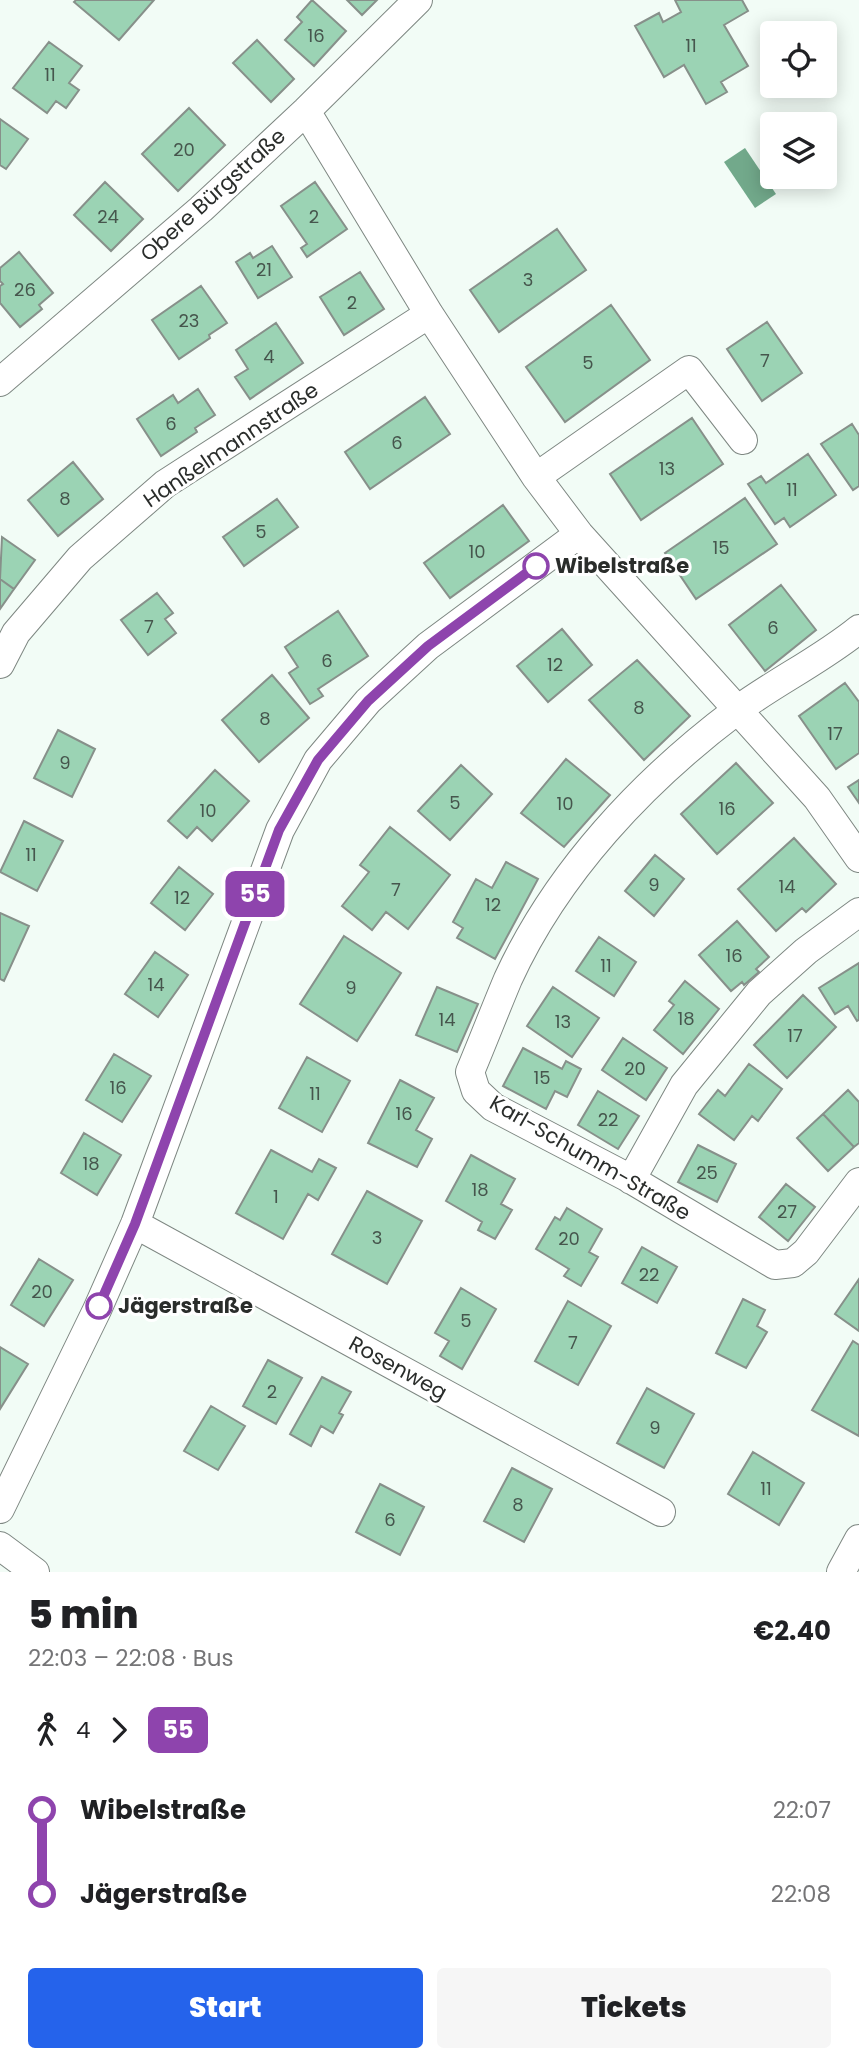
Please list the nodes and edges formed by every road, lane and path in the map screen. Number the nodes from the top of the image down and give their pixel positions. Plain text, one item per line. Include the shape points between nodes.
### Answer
1 (418, 0) edge
2 (306, 111) junction
3 (429, 314) junction
4 (0, 382) edge
5 (743, 440) dead end
6 (536, 477) junction
7 (579, 534) junction
8 (859, 629) edge
9 (0, 664) edge
10 (737, 711) junction
11 (859, 858) edge
12 (859, 912) edge
13 (631, 1180) junction
14 (859, 1182) edge
15 (135, 1224) junction
16 (0, 1509) edge
17 (661, 1512) dead end
18 (859, 1539) edge
19 (0, 1546) edge
20 (35, 1572) edge
21 (841, 1572) edge

1 - 2 street, Obere Bürgstraße
2 - 3 street
2 - 4 street, Obere Bürgstraße via 201,209
3 - 6 street
3 - 9 street, Hanßelmannstraße via 165,485 80,558 16,633
5 - 6 street via 689,370
6 - 7 street
7 - 10 street
7 - 15 street via 428,646 368,701 318,760 279,830
8 - 10 street, Karl-Schumm-Straße
10 - 11 street via 817,798
10 - 13 street, Karl-Schumm-Straße via 649,783 599,836 543,916 509,977 470,1072 477,1091 493,1107
12 - 13 street via 759,993 684,1085
13 - 14 street, Karl-Schumm-Straße via 775,1265 793,1263 806,1252
15 - 16 street
15 - 17 street, Rosenweg
18 - 21 street
19 - 20 street

